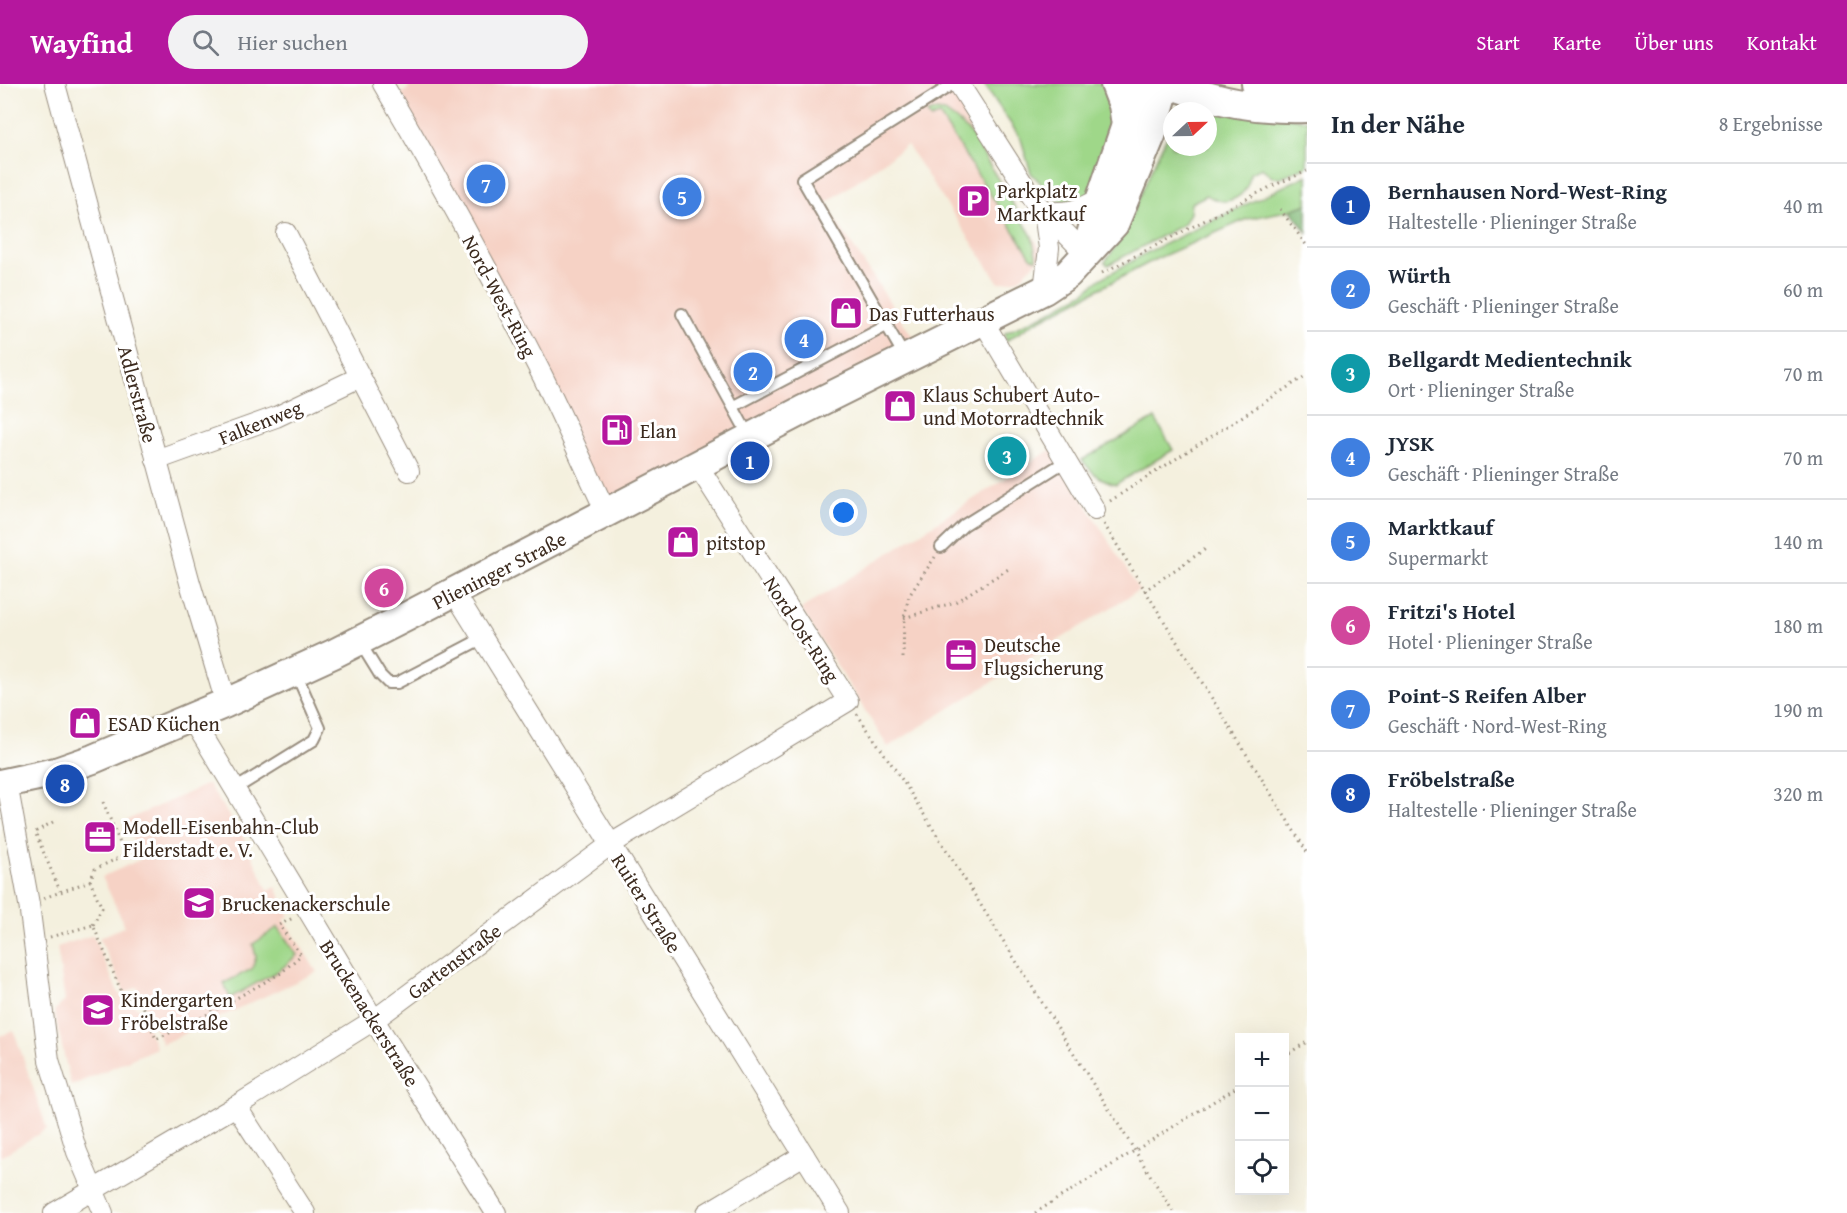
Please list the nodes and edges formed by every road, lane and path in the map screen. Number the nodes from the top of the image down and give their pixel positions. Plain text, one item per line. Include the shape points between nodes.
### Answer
1 (55, 84) edge
2 (383, 84) edge
3 (953, 84) edge
4 (959, 84) edge
5 (1115, 84) edge
6 (1140, 84) edge
7 (1167, 84) edge
8 (1256, 84) edge
9 (1200, 95) junction
10 (1307, 95) edge
11 (1190, 102) edge
12 (1307, 108) edge
13 (1150, 124) edge
14 (1307, 171) edge
15 (1101, 198) junction
16 (1280, 208) dead end
17 (1044, 212) junction
18 (286, 233) dead end
19 (1307, 246) edge
20 (1091, 266) junction
21 (1044, 290) junction
22 (682, 314) dead end
23 (983, 321) junction
24 (888, 325) junction
25 (906, 359) junction
26 (1307, 375) edge
27 (360, 377) junction
28 (734, 406) junction
29 (750, 438) junction
30 (156, 460) junction
31 (1066, 461) junction
32 (698, 466) junction
33 (409, 471) dead end
34 (1095, 510) junction
35 (607, 514) junction
36 (941, 548) joint
37 (1207, 548) dead end
38 (1010, 568) dead end
39 (1144, 591) junction
40 (454, 592) junction
41 (904, 618) junction
42 (483, 638) junction
43 (359, 641) junction
44 (903, 658) dead end
45 (295, 671) junction
46 (848, 700) junction
47 (226, 703) junction
48 (192, 718) junction
49 (3, 784) edge
50 (235, 789) junction
51 (103, 802) dead end
52 (53, 822) dead end
53 (611, 844) junction
54 (1307, 852) edge
55 (90, 881) junction
56 (60, 891) junction
57 (29, 904) junction
58 (308, 910) junction
59 (93, 926) junction
60 (33, 942) junction
61 (374, 1020) junction
62 (1307, 1042) edge
63 (1289, 1053) edge
64 (1236, 1087) edge
65 (236, 1106) junction
66 (1135, 1150) junction
67 (804, 1155) junction
68 (92, 1190) junction
69 (54, 1213) edge
70 (103, 1213) edge
71 (305, 1213) edge
72 (496, 1213) edge
73 (707, 1213) edge
74 (840, 1213) edge
75 (1035, 1213) edge
76 (1174, 1213) edge

1 - 30 street, Adlerstraße
2 - 35 street, Nord-West-Ring via 505,304
3 - 24 lane via 802,179
4 - 17 street via 1021,183
5 - 13 main road via 1123,105
6 - 13 main road, Plieninger Straße
7 - 9 main road
7 - 13 main road, Plieninger Straße
8 - 10 main road
9 - 11 main road
9 - 12 main road via 1259,108
13 - 15 main road, Plieninger Straße
13 - 20 main road, Plieninger Straße via 1114,224
14 - 20 path via 1151,247
15 - 17 street via 1069,213
15 - 20 main road, Plieninger Straße
16 - 19 path
17 - 20 street
17 - 21 street via 1050,248
18 - 27 street
20 - 21 main road, Plieninger Straße via 1068,274
21 - 23 main road, Plieninger Straße
22 - 28 lane
23 - 25 main road, Plieninger Straße
23 - 31 street
24 - 25 lane
24 - 28 lane
25 - 29 main road, Plieninger Straße
26 - 34 path
27 - 30 street, Falkenweg via 276,417
27 - 33 street
28 - 29 lane
29 - 32 main road, Plieninger Straße
30 - 47 street, Adlerstraße
31 - 34 street
31 - 36 lane via 964,525
32 - 35 main road, Plieninger Straße
32 - 46 street, Nord-Ost-Ring
34 - 39 path
35 - 40 main road, Plieninger Straße
36 - 41 path via 909,596
37 - 39 path
38 - 41 path via 955,602
39 - 54 path
40 - 42 street, Ruiter Straße
40 - 43 main road, Plieninger Straße
41 - 44 path
42 - 43 lane via 397,683 388,683 380,675
42 - 53 street, Ruiter Straße
43 - 45 main road, Plieninger Straße
45 - 47 main road, Plieninger Straße
45 - 50 lane via 318,722 318,734 298,751
46 - 53 street, Gartenstraße
46 - 66 path
47 - 48 main road, Plieninger Straße
48 - 49 main road, Plieninger Straße via 71,767
48 - 50 street, Bruckenackerstraße
49 - 57 street
50 - 58 street, Bruckenackerstraße
51 - 55 path via 124,855 95,869
52 - 56 path via 34,832
53 - 61 street, Gartenstraße
53 - 67 street, Ruiter Straße
55 - 56 path
55 - 59 path via 102,908
56 - 57 path
57 - 60 street
58 - 59 path via 279,925 301,955 281,973 156,1039 142,1006 122,993
58 - 61 street, Bruckenackerstraße
59 - 60 path
60 - 68 street via 50,1060
61 - 65 street, Gartenstraße
61 - 72 street, Bruckenackerstraße
62 - 63 path
64 - 66 path
65 - 68 street, Gartenstraße
65 - 71 street
66 - 75 path
66 - 76 path
67 - 73 street
67 - 74 street, Ruiter Straße
68 - 69 street, Gartenstraße
68 - 70 street

